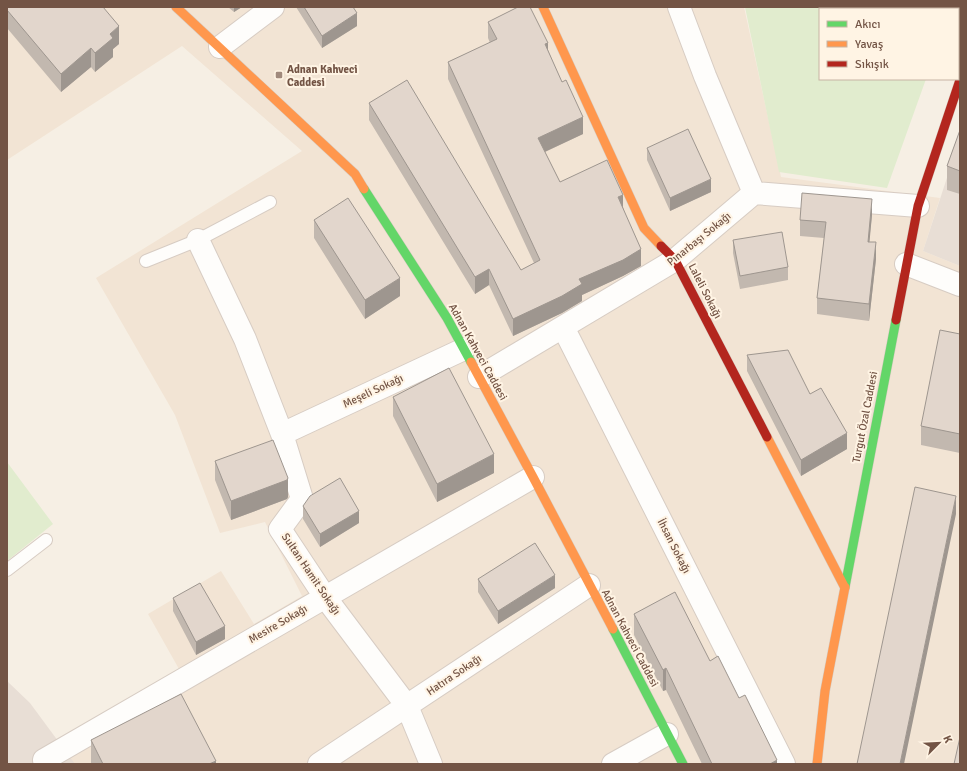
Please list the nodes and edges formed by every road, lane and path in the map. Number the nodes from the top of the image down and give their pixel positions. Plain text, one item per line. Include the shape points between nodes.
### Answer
1 (176, 7) edge
2 (273, 7) edge
3 (543, 7) edge
4 (679, 7) edge
5 (220, 47) junction
6 (960, 80) edge
7 (754, 193) junction
8 (270, 202) dead end
9 (918, 206) junction
10 (198, 240) junction
11 (675, 260) junction
12 (146, 261) dead end
13 (906, 264) junction
14 (960, 284) edge
15 (563, 327) junction
16 (464, 349) junction
17 (479, 377) junction
18 (282, 434) junction
19 (533, 477) junction
20 (46, 540) dead end
21 (7, 570) edge
22 (589, 585) junction
23 (844, 588) junction
24 (324, 597) junction
25 (407, 706) junction
26 (667, 734) junction
27 (44, 760) dead end
28 (320, 764) edge
29 (431, 764) edge
30 (613, 764) edge
31 (683, 764) edge
32 (784, 764) edge
33 (817, 764) edge

1 - 5 street, Adnan Kahveci Caddesi
2 - 5 street
3 - 11 street, Laleli Sokağı via 644,228
4 - 7 street
5 - 16 street, Adnan Kahveci Caddesi via 356,174
6 - 9 street, Turgut Özal Caddesi
7 - 9 street
7 - 11 street, Pınarbaşı Sokağı
8 - 10 lane
9 - 13 street, Turgut Özal Caddesi
10 - 12 lane
10 - 18 street, Sultan Hamit Sokağı via 245,339
11 - 15 street, Pınarbaşı Sokağı
11 - 23 street, Laleli Sokağı
13 - 14 street
13 - 23 street, Turgut Özal Caddesi
15 - 17 street, Pınarbaşı Sokağı
15 - 32 street, İhsan Sokağı
16 - 17 street, Adnan Kahveci Caddesi
16 - 18 street, Meşeli Sokağı
17 - 19 street, Adnan Kahveci Caddesi
18 - 24 street, Sultan Hamit Sokağı via 302,499 280,529
19 - 22 street, Adnan Kahveci Caddesi
19 - 24 street, Mesire Sokağı
20 - 21 lane
22 - 25 street, Hatıra Sokağı
22 - 26 street, Adnan Kahveci Caddesi
23 - 33 street, Turgut Özal Caddesi via 825,691
24 - 25 street, Sultan Hamit Sokağı
24 - 27 street, Mesire Sokağı
25 - 28 street, Hatıra Sokağı
25 - 29 street, Sultan Hamit Sokağı
26 - 30 street
26 - 31 street, Adnan Kahveci Caddesi

